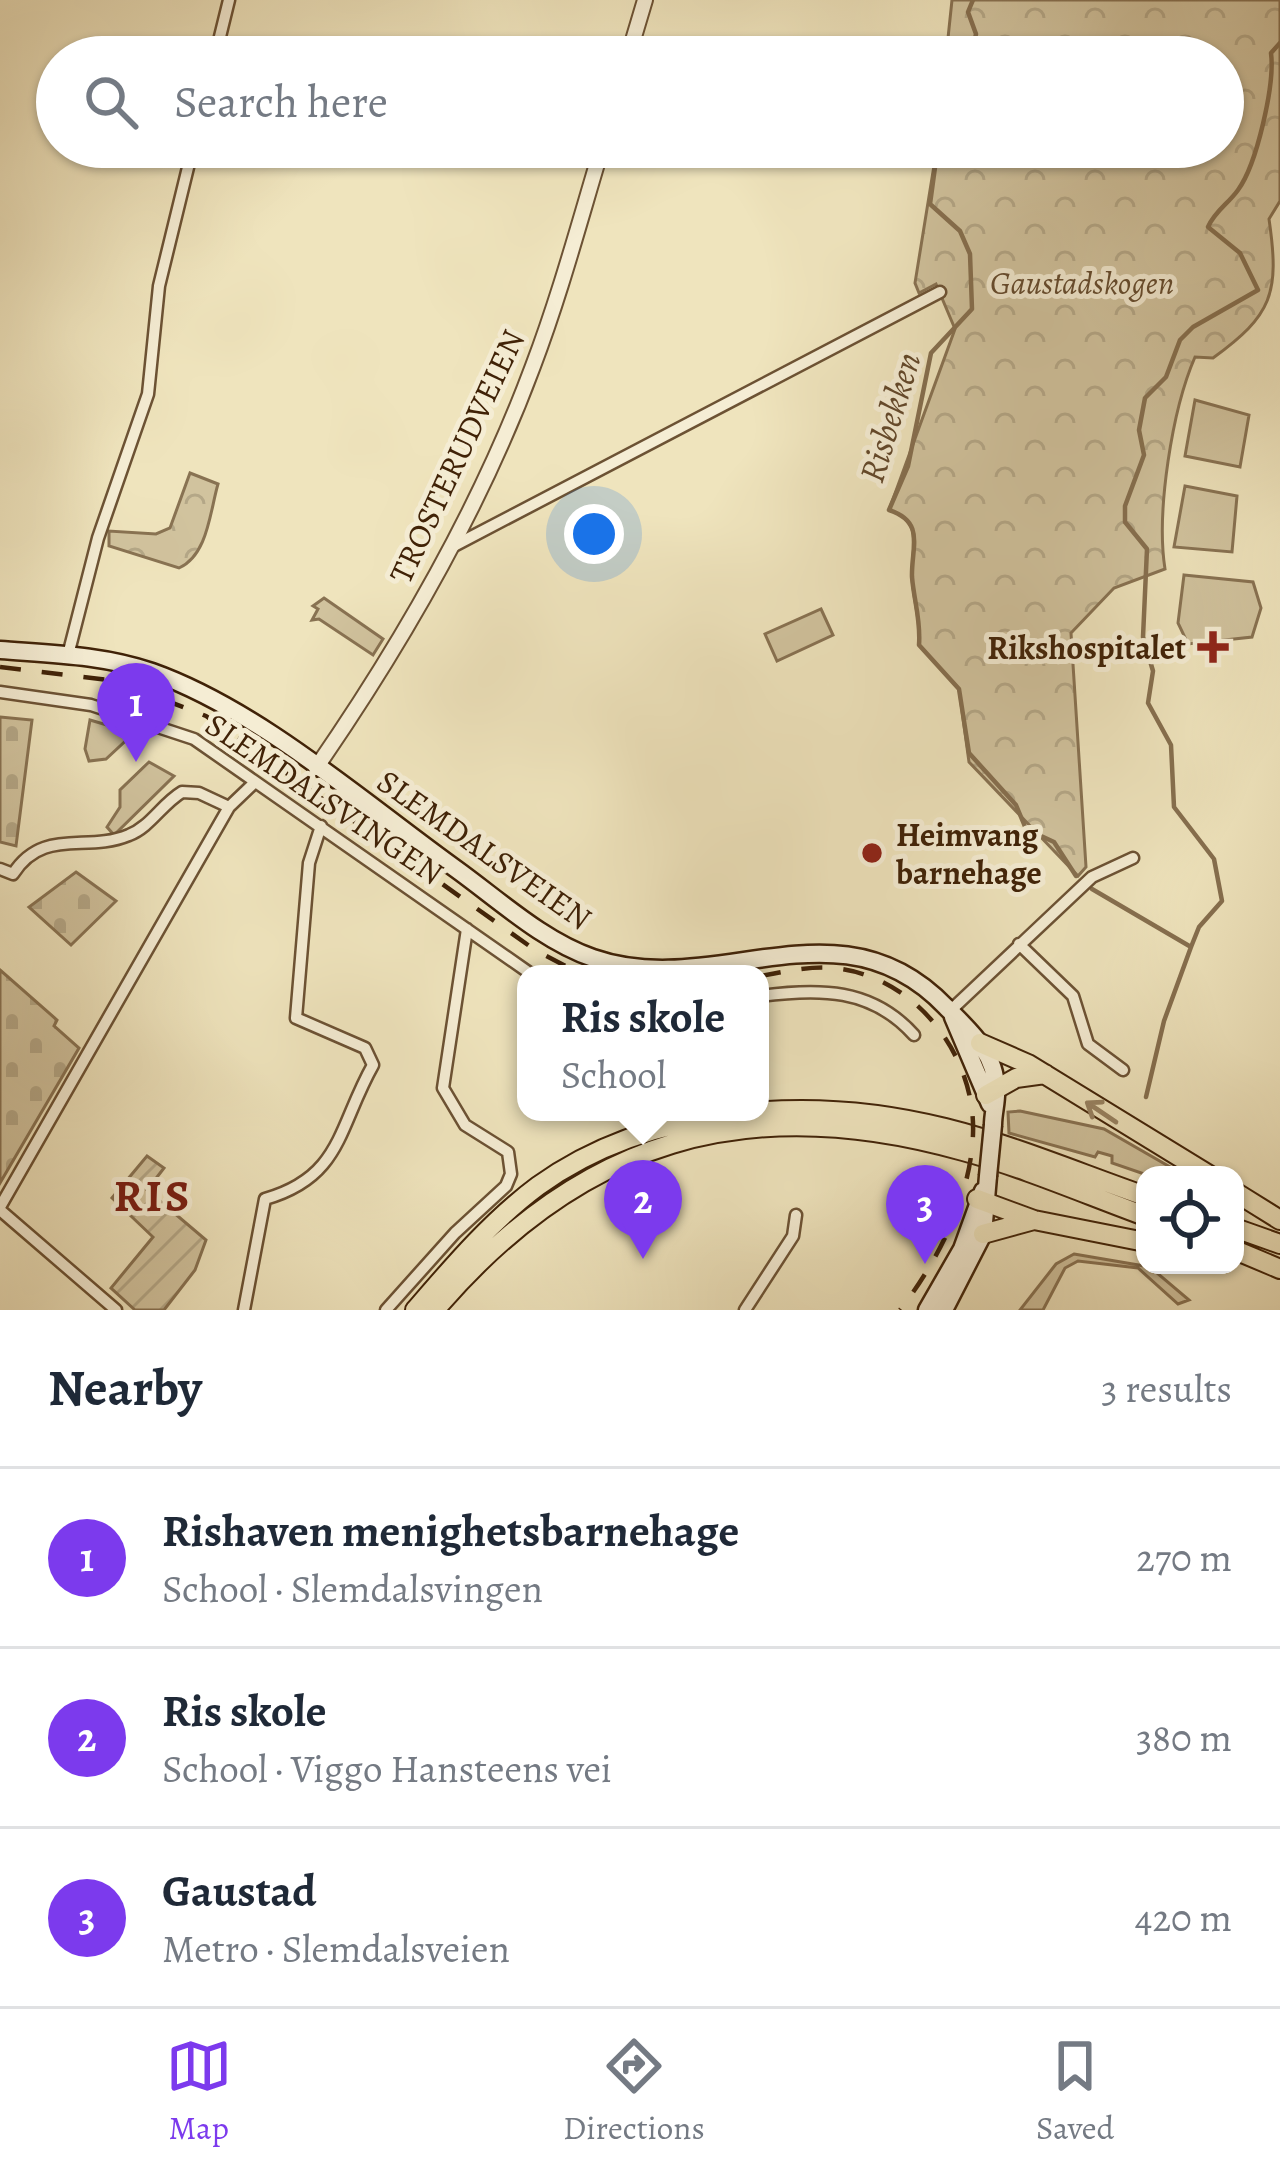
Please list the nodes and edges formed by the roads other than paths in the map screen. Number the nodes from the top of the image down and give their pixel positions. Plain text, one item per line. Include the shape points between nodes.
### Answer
1 (229, 0) edge
2 (645, 0) edge
3 (220, 36) edge
4 (634, 36) edge
5 (188, 168) edge
6 (595, 168) edge
7 (940, 292) dead end
8 (450, 548) junction
9 (0, 650) edge
10 (68, 655) junction
11 (0, 692) edge
12 (316, 768) junction
13 (252, 784) junction
14 (229, 807) junction
15 (320, 826) junction
16 (1133, 858) dead end
17 (0, 869) edge
18 (467, 929) junction
19 (1019, 944) junction
20 (518, 965) edge
21 (614, 965) edge
22 (705, 965) edge
23 (769, 996) edge
24 (950, 1011) junction
25 (914, 1035) dead end
26 (980, 1043) junction
27 (1124, 1070) dead end
28 (1045, 1074) junction
29 (992, 1104) junction
30 (769, 1114) edge
31 (698, 1121) edge
32 (1194, 1166) edge
33 (985, 1190) junction
34 (1136, 1193) edge
35 (1244, 1198) edge
36 (0, 1208) edge
37 (1136, 1213) edge
38 (796, 1215) dead end
39 (1034, 1220) junction
40 (1280, 1220) edge
41 (1244, 1231) edge
42 (983, 1234) junction
43 (1136, 1239) edge
44 (1280, 1244) edge
45 (1244, 1254) edge
46 (1244, 1262) edge
47 (1279, 1269) edge
48 (116, 1310) edge
49 (244, 1310) edge
50 (386, 1310) edge
51 (416, 1310) edge
52 (435, 1310) edge
53 (745, 1310) edge
54 (927, 1310) edge
55 (944, 1310) edge

1 - 3 street
2 - 4 street
5 - 10 street via 158,286 148,394
6 - 8 street, TROSTERUDVEIEN via 533,366
7 - 8 street
8 - 12 street, TROSTERUDVEIEN
9 - 10 main road, SLEMDALSVEIEN
10 - 12 main road, SLEMDALSVEIEN via 186,686
11 - 13 street, SLEMDALSVINGEN via 167,727
12 - 21 main road, SLEMDALSVEIEN via 580,953
13 - 14 street
13 - 15 street, SLEMDALSVINGEN
14 - 17 street via 182,792 133,834 52,843 13,874
14 - 36 street
15 - 18 street, SLEMDALSVINGEN
15 - 49 street via 309,863 296,1018 365,1048 373,1064 321,1172 265,1199
16 - 19 street via 1092,877
18 - 20 street, SLEMDALSVINGEN
18 - 50 street via 443,1088 465,1124 508,1152 511,1174
19 - 24 street
19 - 27 street via 1073,996 1088,1045
22 - 24 main road, SLEMDALSVEIEN via 844,953 905,973
23 - 25 street via 849,994 890,1012
24 - 26 main road, SLEMDALSVEIEN
24 - 29 main road, SLEMDALSVEIEN
26 - 28 highway
26 - 29 main road, SLEMDALSVEIEN
28 - 29 highway
32 -> 28 highway
29 - 33 main road, SLEMDALSVEIEN, bridge
30 - 34 highway via 902,1120
31 - 51 highway via 621,1143 550,1179 480,1237
33 - 39 highway
33 - 42 main road, SLEMDALSVEIEN
33 - 54 main road, SLEMDALSVEIEN
35 - 40 highway
36 - 48 street
37 - 52 highway via 910,1138 808,1128 731,1132 651,1150 569,1186 493,1246
38 - 53 street via 793,1236
39 - 42 highway
39 - 43 highway
41 - 44 highway
42 - 55 main road, SLEMDALSVEIEN
45 - 47 highway
46 - 47 highway

